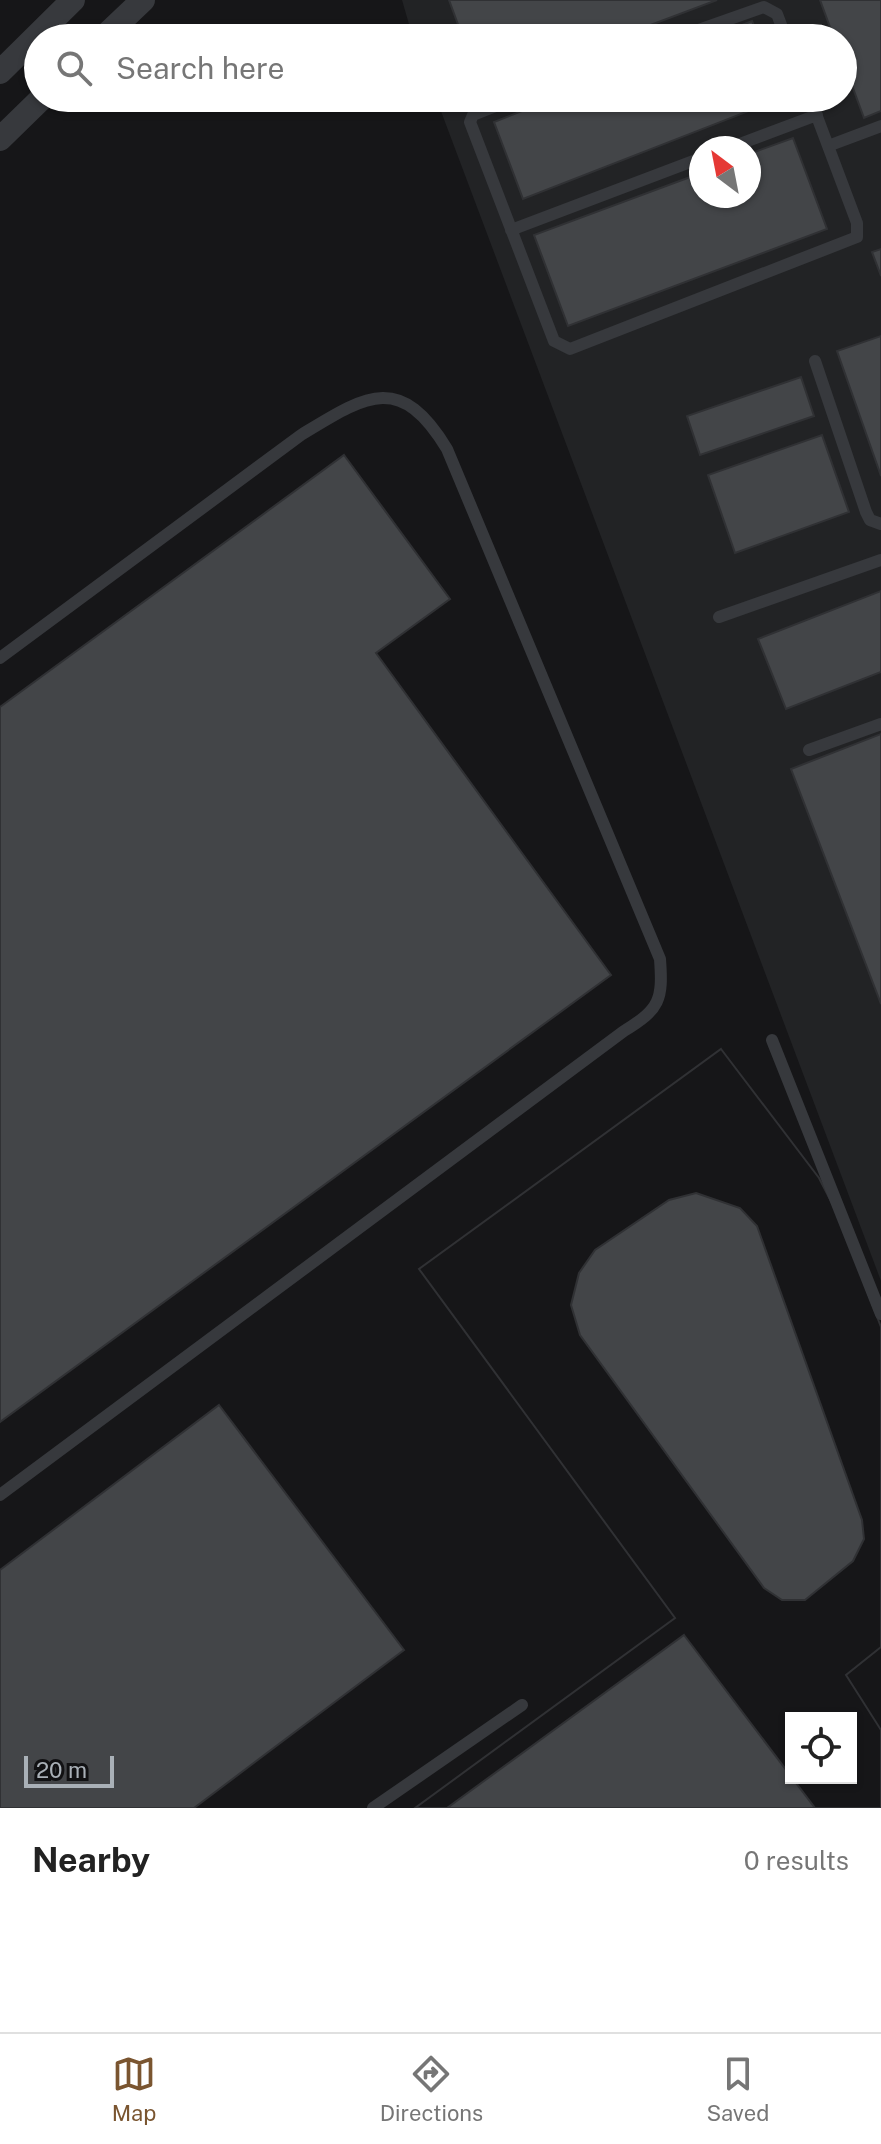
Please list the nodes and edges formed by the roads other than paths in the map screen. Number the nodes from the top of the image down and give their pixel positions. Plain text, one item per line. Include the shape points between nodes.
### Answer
1 (73, 0) edge
2 (143, 0) edge
3 (49, 24) edge
4 (118, 24) edge
5 (716, 24) edge
6 (781, 24) edge
7 (24, 48) edge
8 (0, 72) edge
9 (28, 112) edge
10 (481, 112) edge
11 (816, 112) edge
12 (817, 115) junction
13 (881, 126) edge
14 (761, 136) edge
15 (0, 139) edge
16 (828, 146) junction
17 (689, 163) edge
18 (511, 230) junction
19 (815, 361) dead end
20 (881, 524) edge
21 (881, 560) edge
22 (719, 617) dead end
23 (0, 658) edge
24 (881, 724) edge
25 (809, 750) dead end
26 (772, 1040) dead end
27 (881, 1314) edge
28 (0, 1495) edge
29 (522, 1705) dead end
30 (373, 1808) edge

1 - 3 street
2 - 4 street
5 - 6 lane via 764,7 777,14
7 - 8 street
9 - 15 street
10 - 18 lane via 470,122
11 - 12 lane
12 - 14 lane
12 - 16 lane
13 - 16 lane
16 - 18 lane via 857,223 857,237 851,242 580,347 570,349 554,341
17 - 18 lane
19 - 20 lane via 866,512
21 - 22 lane
23 - 28 lane via 322,422 376,397 415,407 432,424 453,464 660,959 662,991 652,1014
24 - 25 lane
26 - 27 lane
29 - 30 lane

